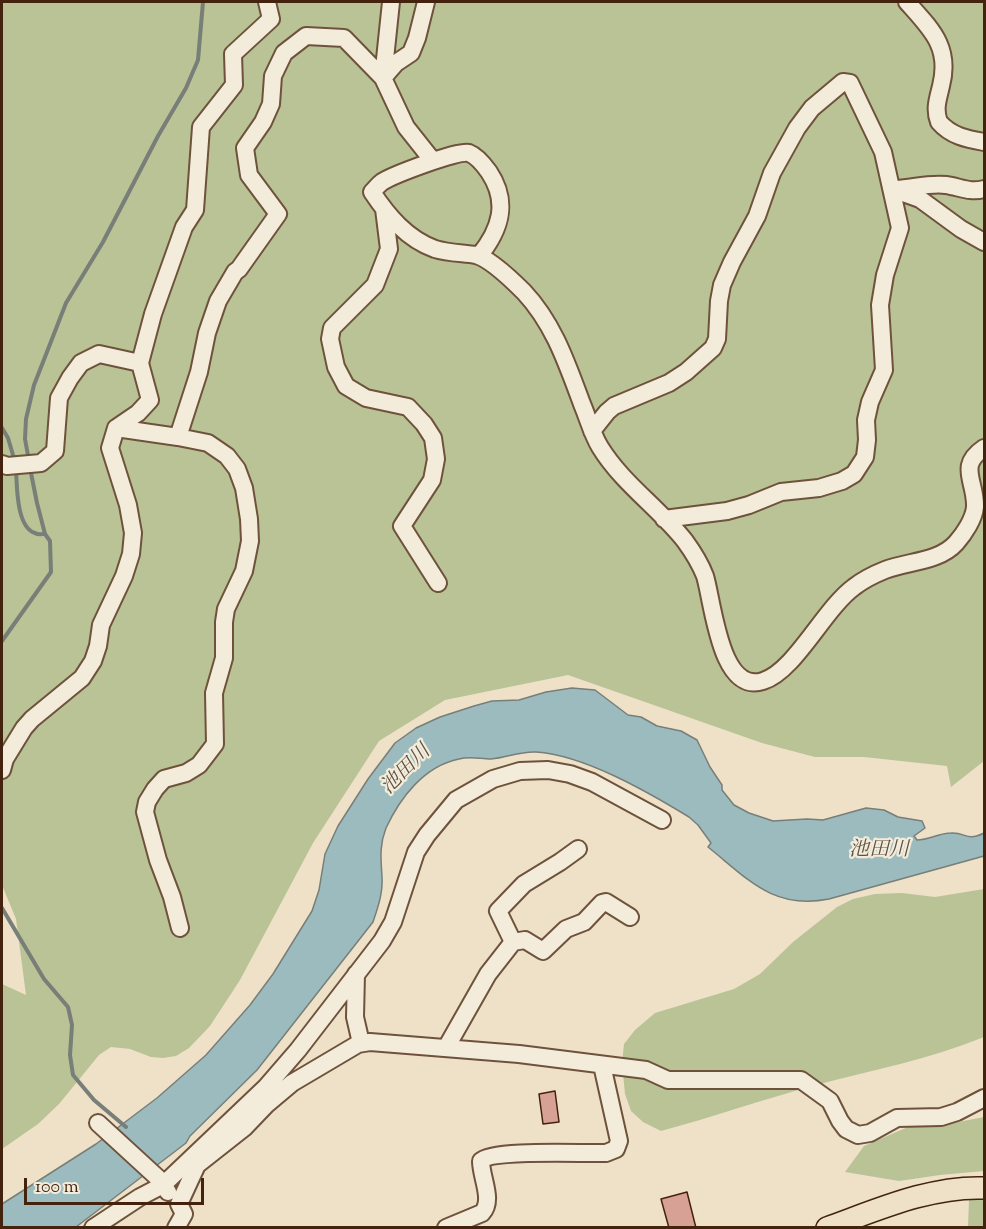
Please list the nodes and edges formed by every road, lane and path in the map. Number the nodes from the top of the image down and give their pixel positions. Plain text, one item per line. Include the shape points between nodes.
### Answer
1 (267, 2) edge
2 (391, 2) edge
3 (426, 2) edge
4 (907, 2) edge
5 (383, 78) junction
6 (984, 142) edge
7 (433, 161) junction
8 (892, 189) junction
9 (984, 189) edge
10 (384, 209) junction
11 (984, 242) edge
12 (479, 256) junction
13 (140, 363) junction
14 (116, 428) junction
15 (592, 431) junction
16 (178, 437) junction
17 (984, 448) edge
18 (4, 465) edge
19 (664, 519) junction
20 (438, 583) dead end
21 (2, 770) edge
22 (662, 820) dead end
23 (578, 849) dead end
24 (630, 917) dead end
25 (180, 928) dead end
26 (513, 942) junction
27 (356, 974) junction
28 (361, 1043) junction
29 (446, 1048) junction
30 (602, 1065) junction
31 (984, 1098) edge
32 (98, 1124) dead end
33 (161, 1182) junction
34 (984, 1188) edge
35 (178, 1204) junction
36 (93, 1227) edge
37 (176, 1227) edge
38 (446, 1227) edge
39 (827, 1227) edge

1 - 13 street via 271,19 233,54 234,85 201,127 195,210 184,227
2 - 5 street
3 - 5 street via 411,53
4 - 6 street via 935,34 944,53 944,74 936,104 939,122 951,133
5 - 7 street via 406,127
5 - 16 street via 344,38 306,36 284,53 273,76 271,104 245,148 249,175 278,214 218,301
7 - 10 street via 382,182 372,192
7 - 12 street via 465,152 471,154 495,183 501,211 497,228
8 - 9 street via 930,184 970,191
8 - 11 street via 920,199
8 - 15 street via 883,152 850,83 843,82 812,108 772,173 757,216 723,285 713,348 669,383 614,406
8 - 19 street via 900,228 880,305 884,370 866,420 865,457 855,474 819,488 781,492 728,510
10 - 12 street via 415,239 436,249
10 - 20 street via 389,249 375,285 332,328 330,339 336,367 346,386 366,398 408,407 433,438 436,459 432,480 402,526
12 - 15 street via 516,284 550,326
13 - 14 street via 150,400
13 - 18 street via 99,354 81,363 59,398 55,451 41,463
14 - 16 street
14 - 21 street via 110,448 133,533 124,576 100,625 93,661 82,678 24,728
15 - 19 street via 612,466
16 - 25 street via 208,443 227,456 237,469 244,488 250,541 244,571 226,609 224,658 214,693 215,744 199,765 164,779 147,802 145,812
17 - 19 street via 969,466 975,509 955,544 938,555 886,569 853,587 830,609 795,656 762,682 744,680 731,667 718,636 700,564
22 - 27 street via 570,774 519,771 493,779 456,800 427,835 416,852 393,922
23 - 26 street via 524,884 498,911
24 - 26 street via 606,902 584,922 566,929 543,951 525,940
26 - 29 street via 488,974
27 - 28 street via 355,1017
27 - 33 street via 266,1088
28 - 29 street
28 - 35 street via 292,1083 197,1165
29 - 30 street
30 - 31 street via 646,1070 668,1080 801,1080 830,1101 846,1129 858,1135 897,1118 941,1117
30 - 38 street via 619,1141 616,1149 606,1153 484,1157 481,1171 488,1201 486,1209
32 - 33 street
33 - 35 street
33 - 36 street
34 - 39 main road via 918,1196
35 - 37 street via 184,1214

